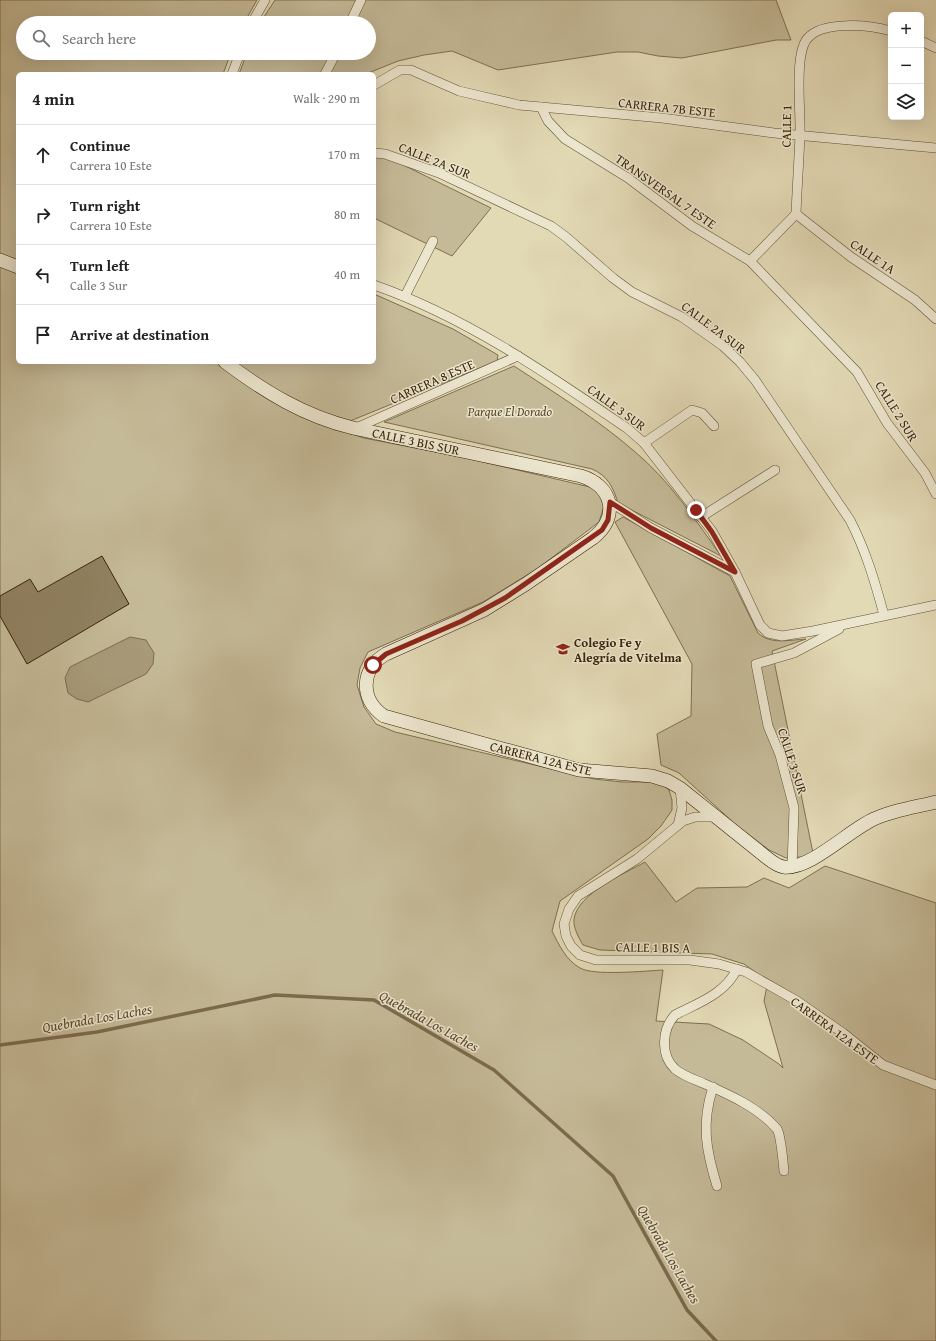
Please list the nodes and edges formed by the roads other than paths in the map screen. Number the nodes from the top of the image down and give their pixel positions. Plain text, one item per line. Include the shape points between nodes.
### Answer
1 (265, 0) edge
2 (361, 0) edge
3 (256, 16) edge
4 (353, 16) edge
5 (888, 30) edge
6 (924, 43) edge
7 (936, 48) edge
8 (237, 60) edge
9 (333, 60) edge
10 (233, 72) edge
11 (327, 72) edge
12 (376, 84) edge
13 (541, 107) junction
14 (800, 135) junction
15 (936, 148) edge
16 (376, 153) edge
17 (796, 214) junction
18 (433, 240) dead end
19 (0, 260) edge
20 (750, 261) junction
21 (16, 266) edge
22 (376, 286) edge
23 (405, 296) junction
24 (936, 319) edge
25 (831, 344) joint
26 (518, 356) junction
27 (228, 364) edge
28 (714, 426) dead end
29 (356, 428) junction
30 (644, 443) junction
31 (775, 470) dead end
32 (936, 494) edge
33 (610, 502) junction
34 (701, 517) junction
35 (735, 572) junction
36 (936, 605) edge
37 (884, 615) junction
38 (851, 624) junction
39 (680, 788) junction
40 (936, 801) edge
41 (714, 817) junction
42 (678, 825) junction
43 (792, 867) junction
44 (737, 970) junction
45 (936, 1085) edge
46 (713, 1087) junction
47 (784, 1170) dead end
48 (717, 1186) dead end

1 - 3 street
2 - 4 street
5 - 14 street, CALLE 1 via 868,25 812,33 803,44 800,64
6 - 7 street
8 - 10 street
9 - 11 street
12 - 13 street, CARRERA 7B ESTE via 400,70 411,70 459,91 519,105
13 - 14 street, CARRERA 7B ESTE via 662,118
13 - 20 street, TRANSVERSAL 7 ESTE via 548,121 565,139 628,178 692,226
14 - 15 street, CARRERA 7B ESTE
14 - 17 street, CALLE 1
16 - 37 street, CALLE 2A SUR via 386,154 439,173 551,226 632,292 682,317 732,354 751,376 850,520 870,566
17 - 20 street
17 - 24 street, CALLE 1A via 851,257 916,300
18 - 23 street
19 - 21 street
20 - 25 street, TRANSVERSAL 7 ESTE
22 - 23 street, CALLE 3 SUR
23 - 26 street, CALLE 3 SUR via 466,325
25 - 32 street, CALLE 2 SUR via 864,382 887,424 925,473
26 - 29 street, CARRERA 8 ESTE
26 - 30 street, CALLE 3 SUR via 628,429
27 - 29 street, CALLE 3 BIS SUR via 257,386 290,405 324,420
28 - 30 street via 702,413 692,410
29 - 33 street, CALLE 3 BIS SUR via 581,476 598,485
30 - 34 street, CALLE 3 SUR
31 - 34 street
33 - 35 street via 651,528
33 - 39 street, CARRERA 12A ESTE via 608,520 602,530 526,584 484,610 381,657 367,675 368,698 374,708 389,718 579,770 652,776
34 - 35 street, CALLE 3 SUR
35 - 38 street, CALLE 3 SUR via 760,625 768,633 782,636
36 - 37 street
37 - 38 street
38 - 43 street, CALLE 3 SUR via 794,653 756,664 768,726 780,754 794,808
39 - 41 street, CARRERA 12A ESTE
39 - 42 street via 682,808
40 - 43 street via 876,818 853,830 810,861
41 - 42 street via 695,817
41 - 43 street, CARRERA 12A ESTE via 774,863
42 - 44 street, CALLE 1 BIS A via 637,859 584,891 573,902 566,916 566,936 580,955 596,960 668,959 719,964
44 - 45 street, CARRERA 12A ESTE via 746,972 797,1001 883,1065
44 - 46 street via 725,987 675,1015 666,1028 664,1042 668,1061 680,1073
46 - 47 street via 745,1104 778,1130
46 - 48 street via 706,1107 706,1138

